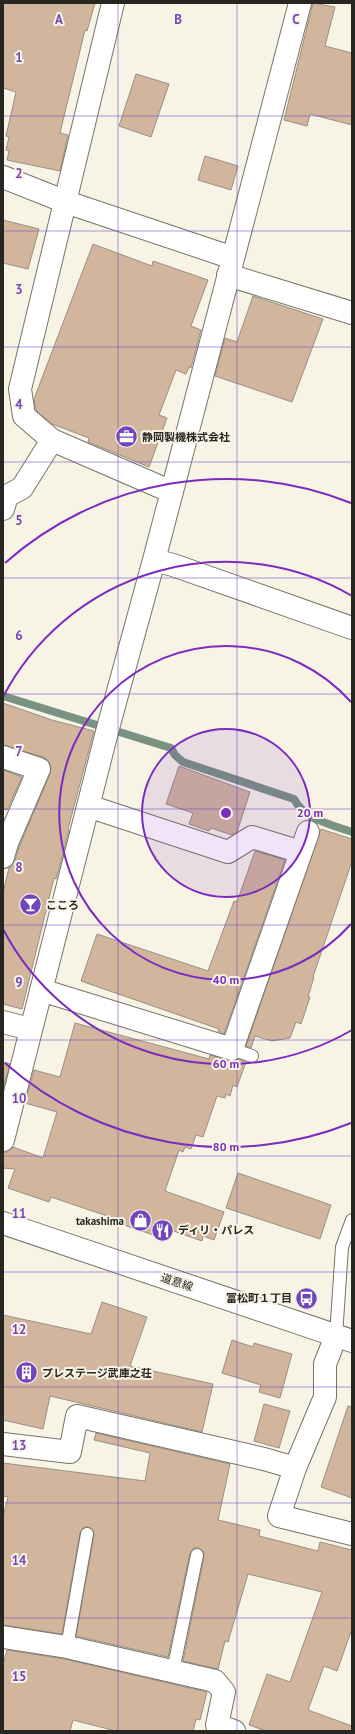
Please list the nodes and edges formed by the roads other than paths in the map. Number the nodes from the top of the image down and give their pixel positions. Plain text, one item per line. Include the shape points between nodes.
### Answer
1 (113, 3) edge
2 (300, 3) edge
3 (3, 177) edge
4 (66, 202) junction
5 (231, 267) junction
6 (352, 313) edge
7 (12, 386) edge
8 (52, 440) junction
9 (172, 492) junction
10 (3, 509) edge
11 (154, 560) junction
12 (352, 628) edge
13 (3, 757) edge
14 (88, 806) junction
15 (308, 832) dead end
16 (301, 852) junction
17 (3, 857) edge
18 (41, 990) junction
19 (3, 1022) edge
20 (30, 1029) junction
21 (3, 1140) edge
22 (352, 1220) edge
23 (3, 1223) edge
24 (344, 1338) edge
25 (3, 1444) edge
26 (295, 1468) junction
27 (87, 1534) dead end
28 (352, 1534) edge
29 (197, 1555) dead end
30 (3, 1637) edge
31 (67, 1647) junction
32 (172, 1671) junction
33 (221, 1729) edge

1 - 4 street
2 - 5 street
3 - 4 street
4 - 5 street
4 - 7 street
5 - 6 street
5 - 9 street
7 - 8 street via 24,416
8 - 9 street
8 - 10 street via 22,488 7,496
9 - 11 street
11 - 12 street
11 - 14 street
13 - 17 street via 39,769
14 - 16 street via 228,852 252,837
14 - 18 street
15 - 16 street
16 - 18 street via 242,1052
18 - 20 street
19 - 20 street
20 - 21 street
22 - 24 lane via 342,1248
23 - 24 street, 道意線
24 - 26 street via 325,1364 325,1397
25 - 26 street via 70,1452 77,1416
26 - 28 street via 279,1516
27 - 31 lane
29 - 32 lane
30 - 31 street
31 - 32 street
32 - 33 street via 215,1681 224,1692

